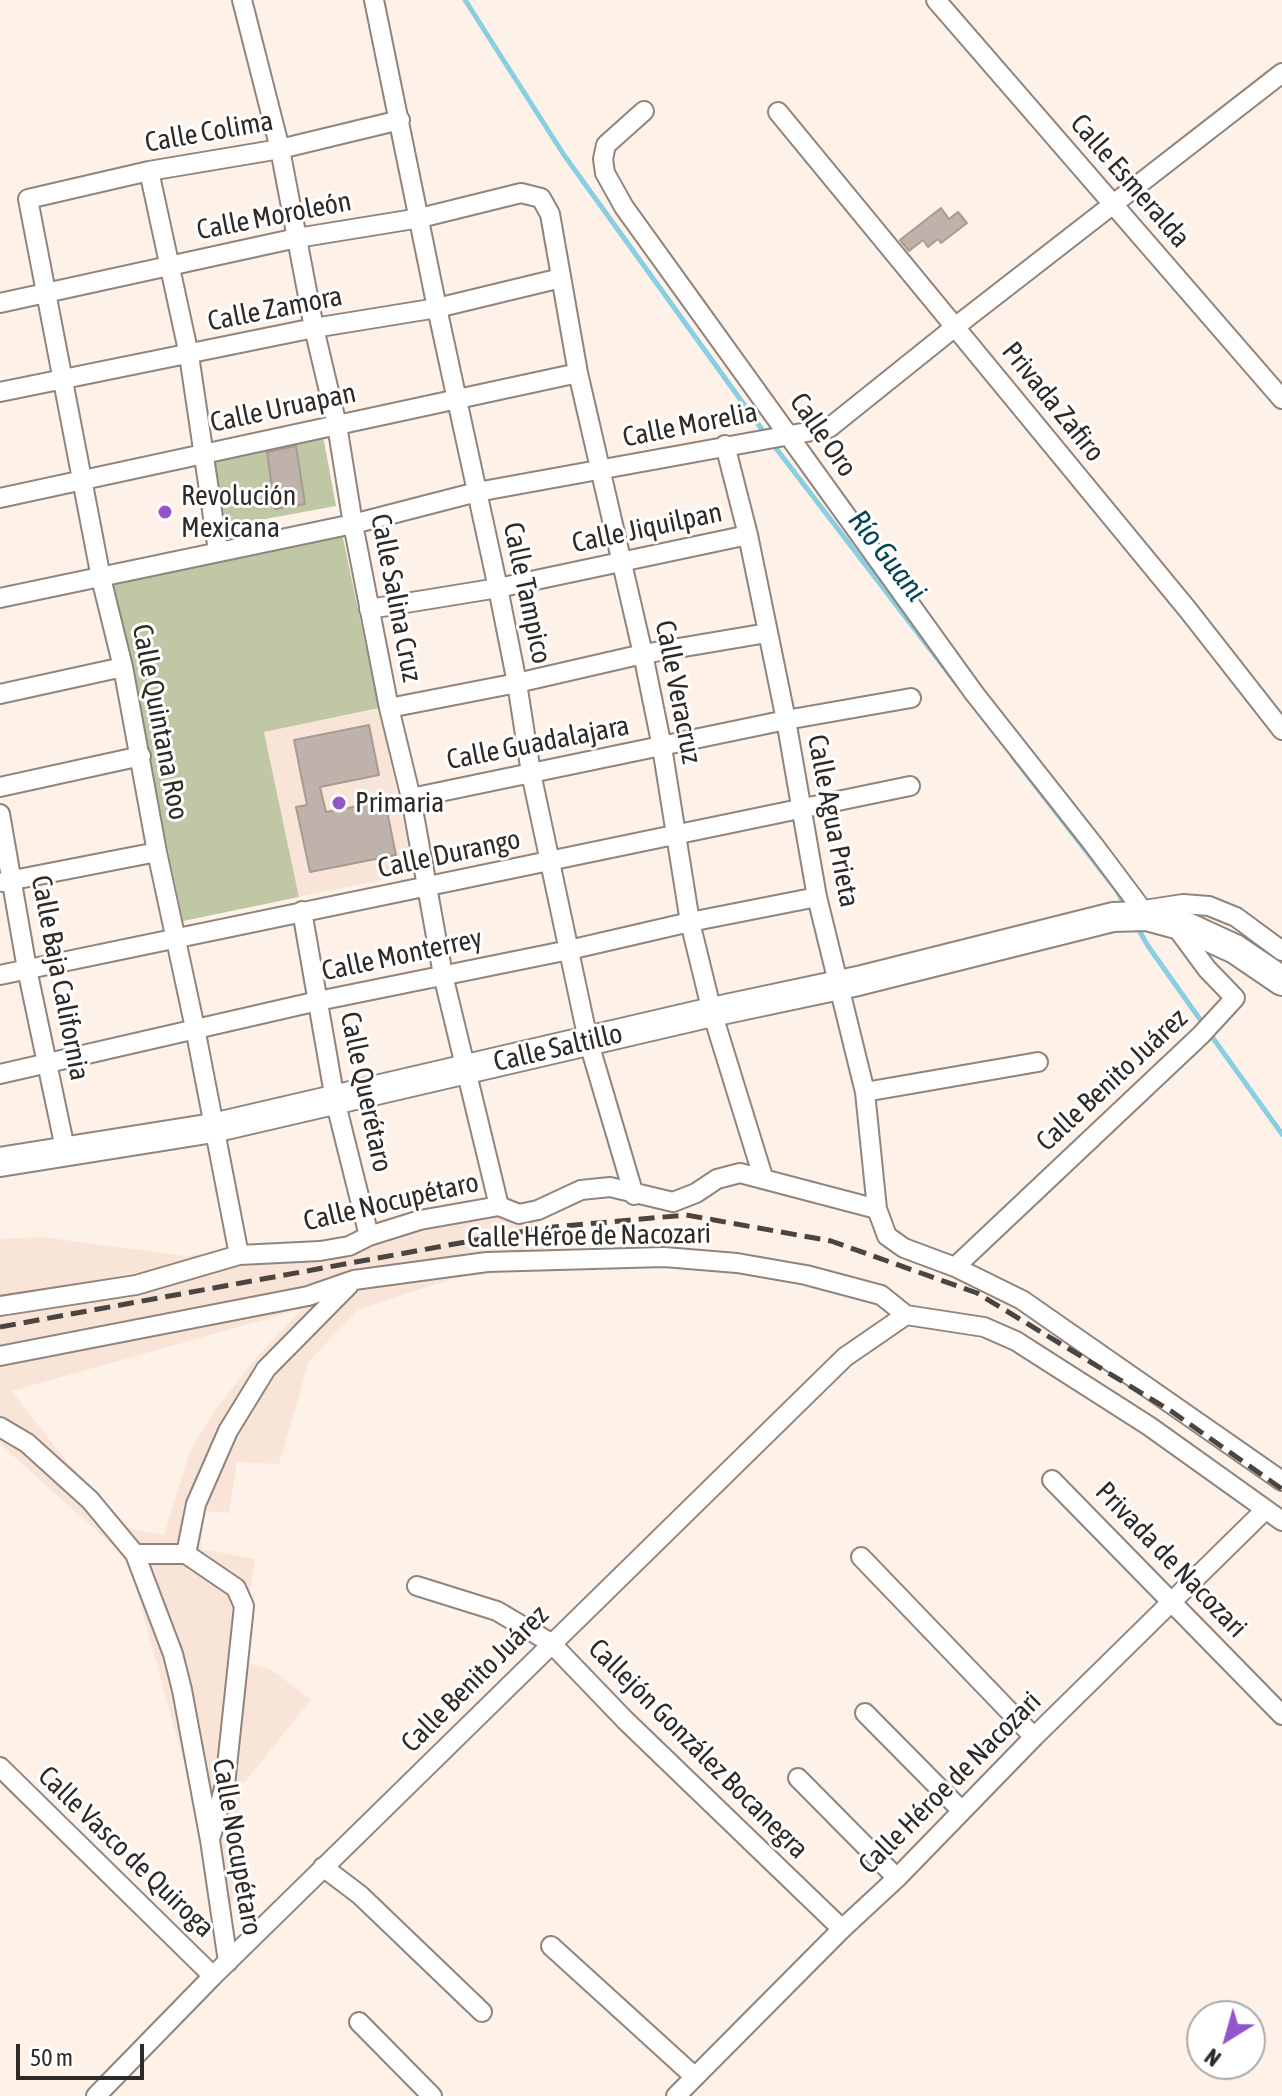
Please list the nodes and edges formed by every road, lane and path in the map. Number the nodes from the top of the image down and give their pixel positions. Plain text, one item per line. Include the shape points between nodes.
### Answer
1 (242, 0) edge
2 (374, 0) edge
3 (936, 0) edge
4 (1281, 77) edge
5 (644, 111) dead end
6 (778, 112) dead end
7 (400, 120) junction
8 (280, 149) junction
9 (149, 171) junction
10 (28, 199) joint
11 (1114, 204) junction
12 (550, 214) joint
13 (420, 218) junction
14 (297, 238) junction
15 (171, 265) junction
16 (561, 278) junction
17 (45, 294) junction
18 (0, 303) edge
19 (437, 308) junction
20 (955, 327) junction
21 (314, 328) junction
22 (189, 355) junction
23 (578, 373) junction
24 (63, 380) junction
25 (0, 392) edge
26 (457, 399) junction
27 (1282, 399) edge
28 (337, 425) junction
29 (783, 436) junction
30 (731, 444) junction
31 (204, 454) junction
32 (602, 470) junction
33 (82, 480) junction
34 (477, 492) junction
35 (0, 498) edge
36 (353, 524) junction
37 (748, 535) junction
38 (218, 551) junction
39 (624, 562) junction
40 (101, 578) junction
41 (498, 588) junction
42 (0, 598) edge
43 (369, 609) junction
44 (767, 633) junction
45 (643, 654) junction
46 (123, 667) junction
47 (517, 683) junction
48 (0, 694) edge
49 (911, 698) dead end
50 (389, 708) junction
51 (786, 720) junction
52 (1282, 730) edge
53 (662, 747) junction
54 (141, 756) junction
55 (531, 773) junction
56 (910, 786) dead end
57 (0, 787) edge
58 (411, 798) junction
59 (800, 808) junction
60 (0, 814) edge
61 (676, 833) junction
62 (157, 852) junction
63 (550, 861) junction
64 (6, 881) edge
65 (427, 888) junction
66 (817, 897) junction
67 (302, 911) junction
68 (1143, 917) junction
69 (690, 922) junction
70 (176, 939) junction
71 (1280, 947) edge
72 (569, 950) junction
73 (27, 969) junction
74 (0, 975) edge
75 (443, 975) junction
76 (1282, 981) edge
77 (839, 985) junction
78 (318, 1001) junction
79 (712, 1012) junction
80 (195, 1028) junction
81 (588, 1040) junction
82 (1038, 1062) dead end
83 (48, 1064) junction
84 (466, 1070) junction
85 (0, 1074) edge
86 (865, 1092) junction
87 (335, 1100) junction
88 (213, 1128) junction
89 (66, 1153) junction
90 (0, 1162) edge
91 (763, 1177) junction
92 (634, 1195) junction
93 (499, 1206) junction
94 (877, 1209) junction
95 (369, 1236) junction
96 (239, 1255) junction
97 (955, 1267) junction
98 (354, 1280) junction
99 (0, 1306) edge
100 (906, 1315) junction
101 (0, 1356) edge
102 (0, 1427) edge
103 (1052, 1480) dead end
104 (1282, 1481) edge
105 (1265, 1510) junction
106 (1282, 1521) edge
107 (135, 1554) junction
108 (186, 1554) junction
109 (861, 1557) dead end
110 (417, 1586) dead end
111 (1173, 1602) junction
112 (551, 1643) junction
113 (865, 1713) dead end
114 (1282, 1715) edge
115 (1034, 1737) junction
116 (0, 1767) edge
117 (798, 1778) dead end
118 (962, 1811) junction
119 (210, 1840) junction
120 (323, 1867) junction
121 (897, 1878) junction
122 (842, 1929) junction
123 (551, 1946) dead end
124 (228, 1962) junction
125 (213, 1976) junction
126 (482, 2012) dead end
127 (359, 2022) dead end
128 (695, 2077) junction
129 (96, 2096) edge
130 (432, 2096) edge
131 (676, 2096) edge

1 - 8 street, Calle Salina Cruz
2 - 7 street, Calle Tampico
3 - 11 street, Calle Esmeralda
4 - 11 street, Calle Morelia
5 - 29 street, Calle Oro via 606,145 605,173
6 - 20 street, Privada Zafiro
7 - 8 street, Calle Colima
7 - 13 street, Calle Tampico
8 - 9 street, Calle Colima
8 - 14 street, Calle Salina Cruz
9 - 10 street, Calle Colima
9 - 15 street
10 - 17 street, Calle Quintana Roo
11 - 20 street, Calle Morelia
11 - 27 street, Calle Esmeralda
12 - 13 street, Calle Moroleón via 541,198 521,193
12 - 16 street, Calle Veracruz
13 - 14 street, Calle Moroleón
13 - 19 street, Calle Tampico
14 - 15 street, Calle Moroleón
14 - 21 street, Calle Salina Cruz
15 - 17 street, Calle Moroleón
15 - 22 street
16 - 19 street, Calle Zamora
16 - 23 street, Calle Veracruz
17 - 18 street, Calle Moroleón
17 - 24 street, Calle Quintana Roo
19 - 21 street, Calle Zamora
19 - 26 street, Calle Tampico
20 - 29 street, Calle Morelia via 829,428
20 - 52 street, Privada Zafiro
21 - 22 street, Calle Zamora
21 - 28 street, Calle Salina Cruz
22 - 24 street, Calle Zamora
22 - 31 street
23 - 26 street, Calle Uruapan
23 - 32 street, Calle Veracruz
24 - 25 street, Calle Zamora
24 - 33 street, Calle Quintana Roo
26 - 28 street, Calle Uruapan
26 - 34 street, Calle Tampico
28 - 31 street, Calle Uruapan
28 - 36 street, Calle Salina Cruz
29 - 30 street, Calle Morelia
29 - 68 street, Calle Oro
30 - 32 street, Calle Morelia
30 - 37 street, Calle Agua Prieta
31 - 33 street, Calle Uruapan
31 - 38 street
32 - 34 street, Calle Morelia
32 - 39 street, Calle Veracruz
33 - 35 street, Calle Uruapan
33 - 40 street, Calle Quintana Roo
34 - 36 street, Calle Morelia
34 - 41 street, Calle Tampico
36 - 38 street, Calle Morelia
36 - 43 street, Calle Salina Cruz
37 - 39 street, Calle Jiquilpan
37 - 44 street, Calle Agua Prieta
38 - 40 street, Calle Morelia
39 - 41 street, Calle Jiquilpan
39 - 45 street, Calle Veracruz
40 - 42 street, Calle Morelia
40 - 46 street, Calle Quintana Roo
41 - 43 street, Calle Jiquilpan
41 - 47 street, Calle Tampico
43 - 50 street, Calle Salina Cruz
44 - 45 street
44 - 51 street, Calle Agua Prieta
45 - 47 street
45 - 53 street, Calle Veracruz
46 - 48 street
46 - 54 street, Calle Quintana Roo
47 - 50 street
47 - 55 street, Calle Tampico
49 - 51 street, Calle Guadalajara
50 - 58 street, Calle Salina Cruz
51 - 53 street, Calle Guadalajara
51 - 59 street, Calle Agua Prieta
53 - 55 street, Calle Guadalajara
53 - 61 street, Calle Veracruz
54 - 57 street
54 - 62 street, Calle Quintana Roo
55 - 58 street, Calle Guadalajara
55 - 63 street, Calle Tampico
56 - 59 street, Calle Durango
58 - 65 street, Calle Salina Cruz
59 - 61 street, Calle Durango
59 - 66 street, Calle Agua Prieta
60 - 64 street, Calle Baja California
61 - 63 street, Calle Durango
61 - 69 street, Calle Veracruz
62 - 64 street
62 - 70 street, Calle Quintana Roo
63 - 65 street, Calle Durango
63 - 72 street, Calle Tampico
64 - 73 street, Calle Baja California
65 - 67 street, Calle Durango
65 - 75 street, Calle Salina Cruz
66 - 69 street, Calle Monterrey
66 - 77 street, Calle Agua Prieta
67 - 70 street, Calle Durango
67 - 78 street, Calle Querétaro
68 - 71 street via 1183,904 1209,906
68 - 76 main road via 1203,933
68 - 77 main road, Calle Saltillo
68 - 97 street, Calle Benito Juárez via 1235,998
69 - 72 street, Calle Monterrey
69 - 79 street, Calle Veracruz
70 - 73 street, Calle Durango
70 - 80 street, Calle Quintana Roo
72 - 75 street, Calle Monterrey
72 - 81 street, Calle Tampico
73 - 74 street, Calle Durango
73 - 83 street, Calle Baja California
75 - 78 street, Calle Monterrey
75 - 84 street, Calle Salina Cruz
77 - 79 main road, Calle Saltillo
77 - 86 street, Calle Agua Prieta
78 - 80 street, Calle Monterrey
78 - 87 street, Calle Querétaro
79 - 81 main road, Calle Saltillo
79 - 91 street, Calle Veracruz
80 - 83 street, Calle Monterrey
80 - 88 street, Calle Quintana Roo
81 - 84 main road, Calle Saltillo
81 - 92 street, Calle Tampico
82 - 86 street
83 - 85 street, Calle Monterrey
83 - 89 street, Calle Baja California
84 - 87 main road, Calle Saltillo
84 - 93 street, Calle Salina Cruz
86 - 94 street, Calle Agua Prieta
87 - 88 main road, Calle Saltillo
87 - 95 street, Calle Querétaro
88 - 89 main road, Calle Saltillo
88 - 96 street, Calle Quintana Roo
89 - 90 main road, Calle Saltillo
91 - 92 street, Calle Nocupétaro via 740,1173 717,1179 673,1202
91 - 94 street, Calle Nocupétaro
92 - 93 street, Calle Nocupétaro via 610,1187 581,1190 519,1214
93 - 95 street, Calle Nocupétaro via 420,1220
94 - 97 street via 887,1236
95 - 96 street, Calle Nocupétaro via 320,1251
96 - 99 street, Calle Nocupétaro via 136,1285
97 - 104 street via 1022,1300
98 - 100 street, Calle Héroe de Nacozari via 487,1262 664,1257 806,1275 881,1295
98 - 101 street, Calle Héroe de Nacozari via 308,1296
98 - 108 street via 266,1369 228,1431 196,1504
100 - 105 street, Calle Héroe de Nacozari via 984,1327 1016,1341 1149,1426
100 - 112 street, Calle Benito Juárez via 845,1357
102 - 107 street, Calle Nocupétaro via 27,1443 90,1500
103 - 111 street, Privada de Nacozari
105 - 106 street, Calle Héroe de Nacozari
105 - 111 street, Calle Héroe de Nacozari
107 - 108 street
107 - 119 street, Calle Nocupétaro via 176,1666
108 - 119 street via 236,1588 244,1606 225,1785
109 - 115 street
110 - 112 street, Callejón González Bocanegra via 497,1611
111 - 114 street, Privada de Nacozari
111 - 115 street, Calle Héroe de Nacozari
112 - 120 street, Calle Benito Juárez
112 - 122 street, Callejón González Bocanegra
113 - 118 street
115 - 118 street, Calle Héroe de Nacozari
116 - 125 street, Calle Vasco de Quiroga
117 - 121 street
118 - 121 street, Calle Héroe de Nacozari
119 - 124 street, Calle Nocupétaro
120 - 124 street, Calle Benito Juárez
120 - 126 street via 360,1895
121 - 122 street, Calle Héroe de Nacozari
122 - 128 street, Calle Héroe de Nacozari
123 - 128 street
124 - 125 street, Calle Benito Juárez
125 - 129 street, Calle Benito Juárez
127 - 130 street
128 - 131 street, Calle Héroe de Nacozari

